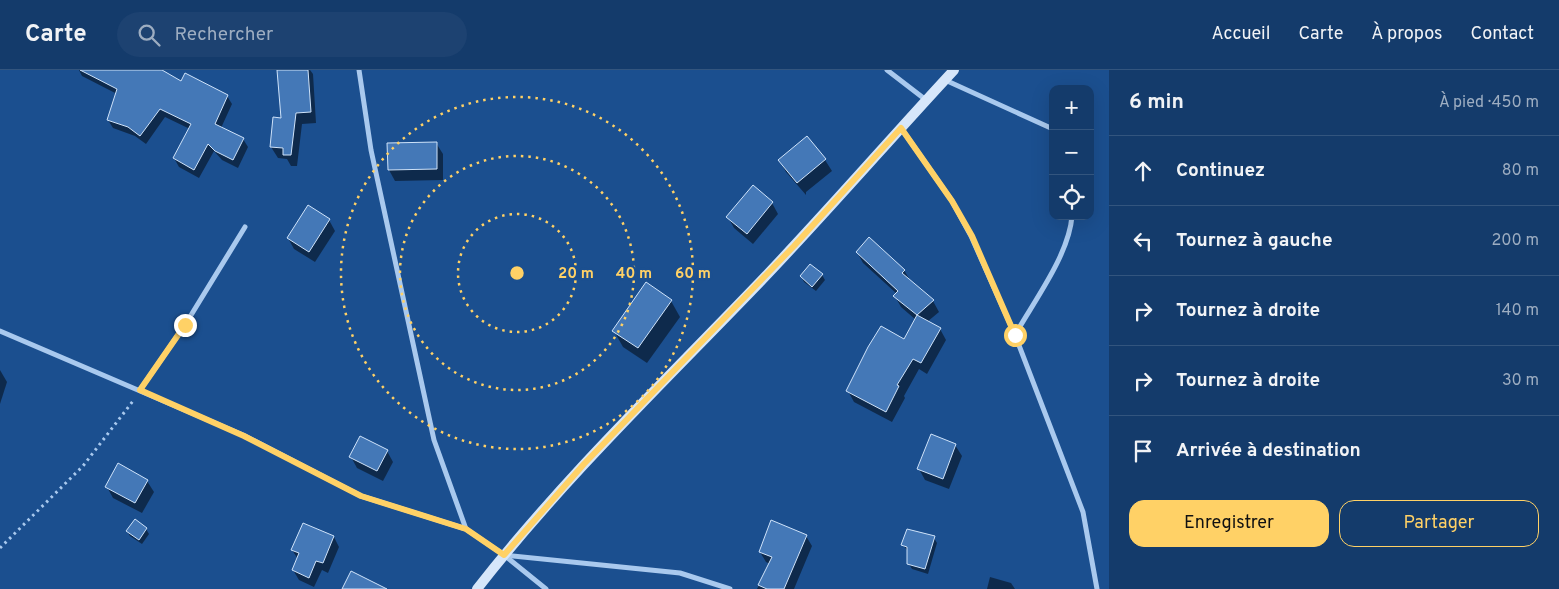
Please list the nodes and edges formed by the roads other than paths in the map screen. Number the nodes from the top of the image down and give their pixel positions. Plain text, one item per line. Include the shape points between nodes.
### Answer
1 (359, 70) edge
2 (886, 70) edge
3 (954, 70) edge
4 (944, 80) junction
5 (926, 100) junction
6 (1049, 126) edge
7 (901, 128) junction
8 (1072, 220) edge
9 (245, 227) dead end
10 (0, 331) edge
11 (1015, 335) junction
12 (140, 390) junction
13 (466, 529) junction
14 (504, 555) junction
15 (477, 589) edge
16 (546, 589) edge
17 (730, 589) edge
18 (1097, 589) edge

1 - 13 street via 371,150 434,440
2 - 5 street
3 - 4 street
4 - 5 street
4 - 6 street
5 - 7 street
7 - 11 street via 952,201 972,236
7 - 14 street via 781,260 584,464
8 - 11 street via 1060,257
9 - 12 street via 185,325
10 - 12 street
11 - 18 street via 1083,512
12 - 13 street via 244,436 361,496
13 - 14 street
14 - 15 street
14 - 16 street
14 - 17 street via 680,573

